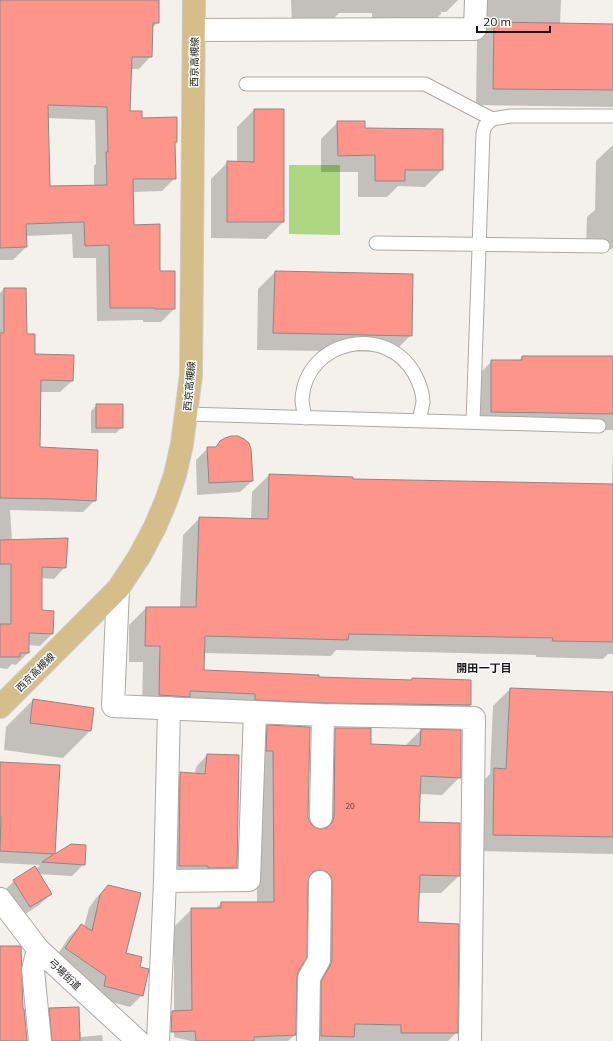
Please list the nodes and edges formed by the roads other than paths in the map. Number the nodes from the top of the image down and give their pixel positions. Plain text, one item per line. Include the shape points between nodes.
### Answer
1 (194, 0) edge
2 (476, 0) edge
3 (194, 30) junction
4 (246, 84) dead end
5 (613, 116) edge
6 (492, 119) junction
7 (376, 243) dead end
8 (480, 245) junction
9 (603, 246) dead end
10 (186, 414) junction
11 (305, 418) junction
12 (419, 421) junction
13 (473, 422) junction
14 (598, 426) dead end
15 (118, 589) junction
16 (0, 707) edge
17 (169, 708) junction
18 (255, 712) junction
19 (323, 715) junction
20 (321, 817) dead end
21 (165, 881) junction
22 (320, 882) dead end
23 (0, 899) edge
24 (38, 949) junction
25 (135, 1040) edge
26 (40, 1041) edge
27 (158, 1041) edge
28 (308, 1041) edge
29 (470, 1041) edge

1 - 3 main road, 西京高槻線
2 - 3 street via 475,29
3 - 10 main road, 西京高槻線 via 191,375
4 - 6 lane via 425,84
5 - 6 lane via 511,116
6 - 8 lane via 485,126 483,133
7 - 8 lane
8 - 9 lane
8 - 13 lane
10 - 11 lane
10 - 15 main road, 西京高槻線 via 175,475 166,501 139,557
11 - 12 lane
11 - 12 lane via 302,400 307,379 318,362 334,350 354,343 374,344 393,351 409,364 419,382 423,402
12 - 13 lane
13 - 14 lane
15 - 16 main road, 西京高槻線
15 - 17 street via 113,706
17 - 18 street
17 - 21 street
18 - 19 street
18 - 21 street via 249,880
19 - 20 street
19 - 29 street via 474,718
21 - 27 street
22 - 28 street via 319,960 309,978
23 - 24 street, 弓場街道
24 - 25 street, 弓場街道
24 - 26 street via 33,970

